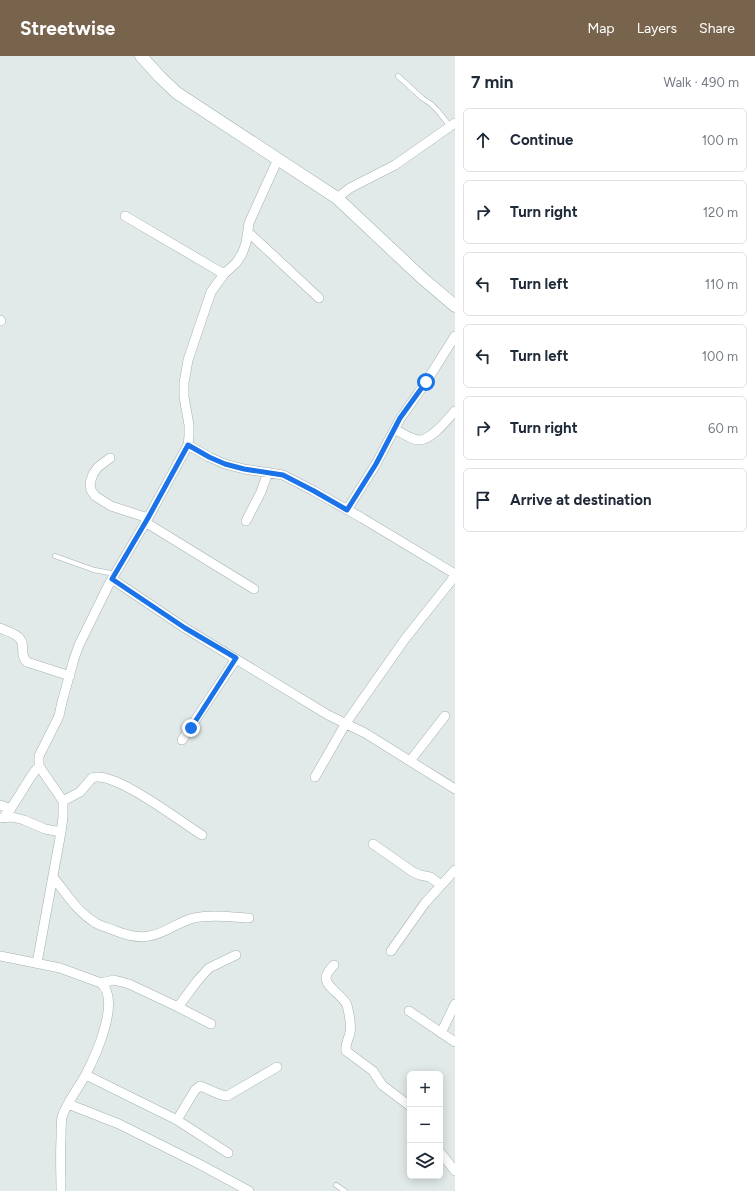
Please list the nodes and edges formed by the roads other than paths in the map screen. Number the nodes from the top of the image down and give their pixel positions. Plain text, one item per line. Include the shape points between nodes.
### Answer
1 (141, 56) edge
2 (398, 76) dead end
3 (452, 124) edge
4 (278, 159) junction
5 (338, 198) junction
6 (125, 216) dead end
7 (248, 232) junction
8 (224, 274) junction
9 (319, 298) dead end
10 (455, 306) edge
11 (455, 336) edge
12 (455, 411) edge
13 (395, 429) junction
14 (188, 445) junction
15 (110, 458) dead end
16 (268, 472) junction
17 (347, 510) junction
18 (146, 520) junction
19 (246, 521) dead end
20 (55, 556) dead end
21 (455, 575) edge
22 (114, 576) junction
23 (254, 589) dead end
24 (0, 628) edge
25 (236, 658) junction
26 (70, 676) junction
27 (445, 716) dead end
28 (346, 723) junction
29 (182, 740) dead end
30 (410, 761) junction
31 (39, 766) junction
32 (315, 777) dead end
33 (455, 789) edge
34 (63, 801) junction
35 (0, 805) edge
36 (11, 809) junction
37 (1, 818) edge
38 (61, 832) junction
39 (202, 835) dead end
40 (373, 844) dead end
41 (455, 870) edge
42 (53, 877) junction
43 (441, 885) junction
44 (249, 918) dead end
45 (390, 951) dead end
46 (236, 955) dead end
47 (0, 956) edge
48 (37, 963) junction
49 (334, 965) dead end
50 (101, 983) junction
51 (455, 1004) edge
52 (178, 1007) junction
53 (409, 1011) dead end
54 (211, 1024) dead end
55 (441, 1033) junction
56 (455, 1042) edge
57 (277, 1067) dead end
58 (86, 1075) junction
59 (68, 1104) junction
60 (407, 1104) edge
61 (177, 1120) junction
62 (228, 1153) dead end
63 (443, 1156) edge
64 (455, 1171) edge
65 (336, 1185) dead end
66 (61, 1191) edge
67 (249, 1191) edge
68 (345, 1191) edge

1 - 4 main road via 177,93
2 - 3 lane
3 - 5 street via 395,164 350,188
4 - 5 main road
4 - 7 street via 249,223
5 - 10 main road
6 - 8 street
7 - 8 street via 242,254
7 - 9 street
8 - 14 street via 210,292 185,371 184,397 189,425
11 - 13 street
12 - 13 street via 425,440 413,439
13 - 17 street
14 - 16 street via 225,464
14 - 18 street
15 - 18 street via 93,474 91,490 95,496 111,506
16 - 17 street via 283,475
16 - 19 street
17 - 21 street
18 - 22 street
18 - 23 street
20 - 22 lane
21 - 28 street via 405,639
22 - 25 street via 185,628
22 - 26 street via 79,645
24 - 26 street via 21,639 24,660
25 - 28 street
25 - 29 street
26 - 31 street via 59,716 39,756
27 - 30 street
28 - 30 street
28 - 32 street
30 - 33 street
31 - 34 street
31 - 36 street
34 - 38 street
34 - 39 street via 80,792 92,778 103,777 148,799
35 - 36 street
36 - 37 street
37 - 38 street via 24,820 44,829
38 - 42 street
40 - 43 street via 413,872 430,877
41 - 43 street
42 - 44 street via 76,906 97,924 140,937 167,930 193,918
42 - 48 street
43 - 45 street
46 - 52 street via 208,968
47 - 48 street
48 - 50 street via 60,968
49 - 60 street via 326,978 342,997 347,1008 351,1023 346,1051 373,1071 382,1085
50 - 52 street via 114,980 129,984
50 - 58 street via 108,994 106,1025
51 - 55 street
52 - 54 street
53 - 55 street
55 - 56 street
57 - 61 street via 226,1096 200,1086
58 - 59 street
58 - 61 street
59 - 66 street via 62,1118
59 - 67 street via 119,1124
61 - 62 street
63 - 64 street
65 - 68 lane

